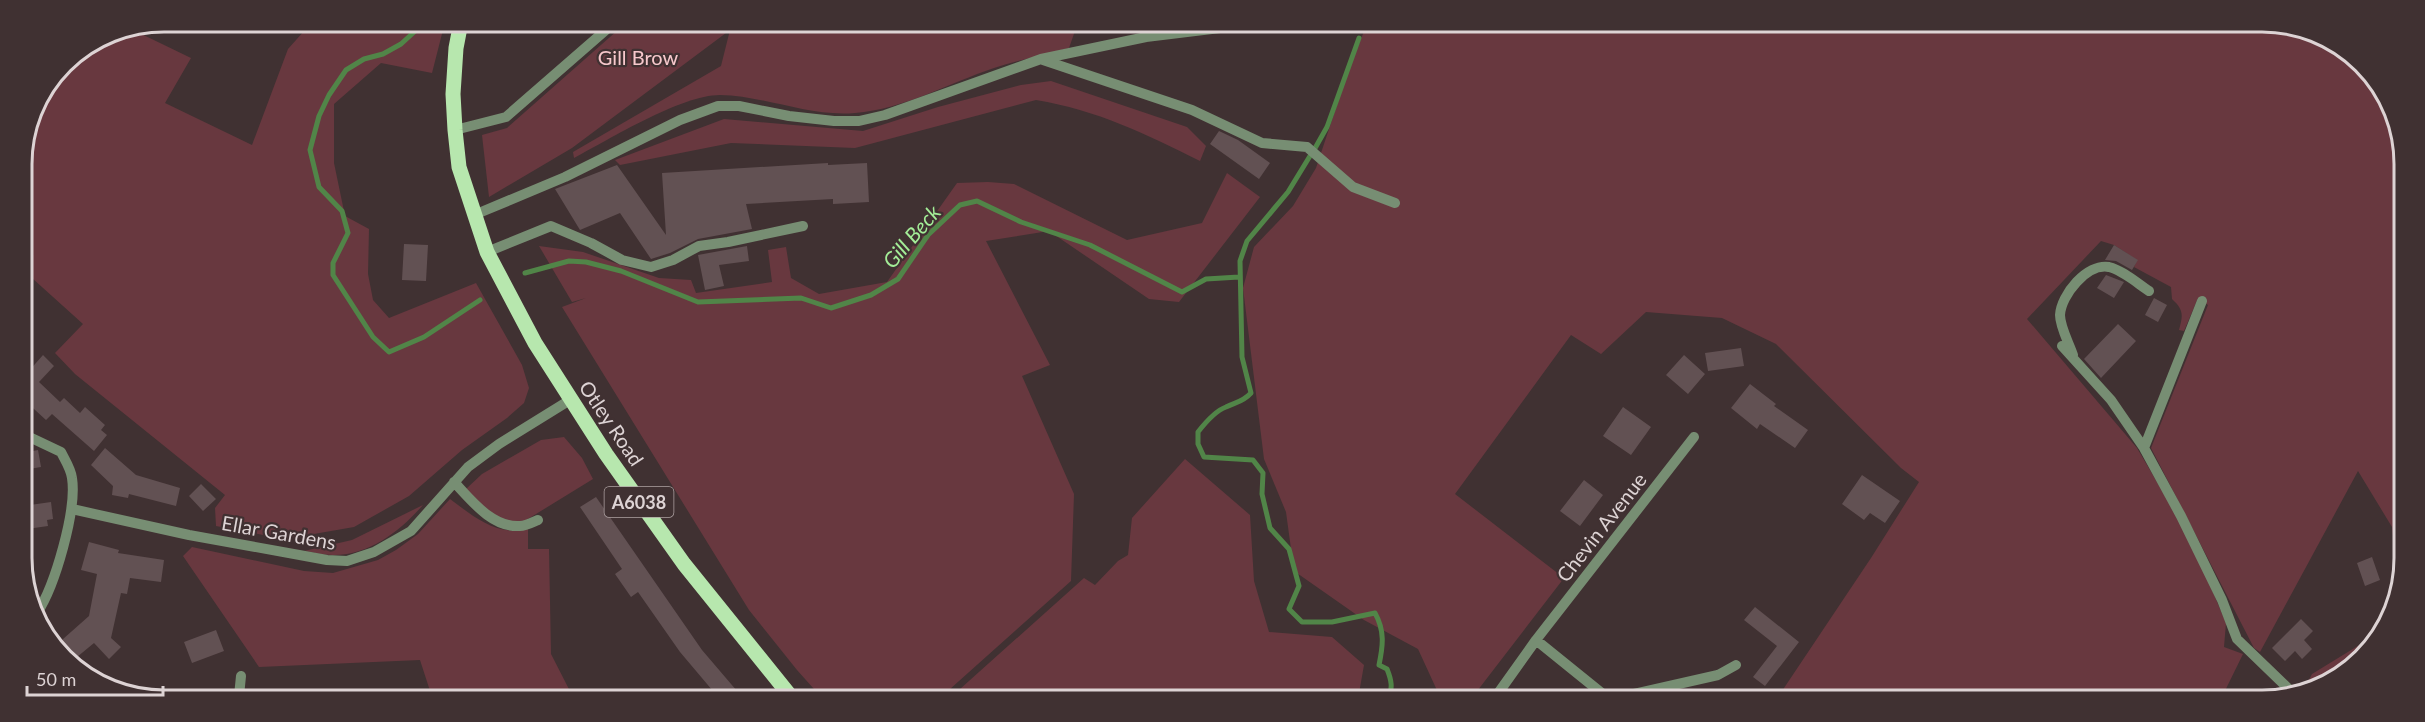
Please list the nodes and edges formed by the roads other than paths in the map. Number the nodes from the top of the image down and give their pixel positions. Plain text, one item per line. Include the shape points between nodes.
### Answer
1 (459, 32) edge
2 (604, 32) edge
3 (1187, 32) edge
4 (1041, 60) junction
5 (455, 130) junction
6 (1395, 203) dead end
7 (474, 215) junction
8 (803, 226) dead end
9 (487, 252) junction
10 (2149, 291) dead end
11 (2202, 301) dead end
12 (2061, 346) dead end
13 (2075, 361) junction
14 (570, 400) junction
15 (1694, 437) dead end
16 (32, 438) edge
17 (2144, 448) junction
18 (454, 482) junction
19 (72, 509) junction
20 (538, 520) dead end
21 (40, 606) edge
22 (1536, 640) junction
23 (1736, 665) dead end
24 (241, 676) dead end
25 (2288, 688) edge
26 (240, 690) edge
27 (785, 690) edge
28 (1500, 690) edge
29 (1600, 690) edge
30 (1651, 690) edge

1 - 5 main road, A6038 via 453,94
2 - 5 street via 506,117
3 - 4 street
4 - 6 street via 1192,110 1262,143 1307,147 1353,187
4 - 7 street via 859,122 718,106
5 - 7 main road, A6038 via 459,167
7 - 9 main road, A6038
8 - 9 street via 699,246 651,267 622,260 551,226
9 - 14 main road, Otley Road / A6038
10 - 13 street via 2109,267 2098,267 2084,276 2069,293 2060,316
11 - 17 street
12 - 13 street
13 - 17 street via 2111,400
14 - 18 street, Ellar Gardens via 499,444
14 - 27 main road, Otley Road / A6038 via 684,564
15 - 22 street, Chevin Avenue
16 - 19 street via 61,452 72,477
17 - 25 street via 2222,600 2237,639
18 - 19 street, Ellar Gardens via 411,531 374,552 347,561 189,535
18 - 20 street via 495,520 520,526
19 - 21 street
22 - 28 street, Chevin Avenue
22 - 29 street
23 - 30 street via 1718,675
24 - 26 street

